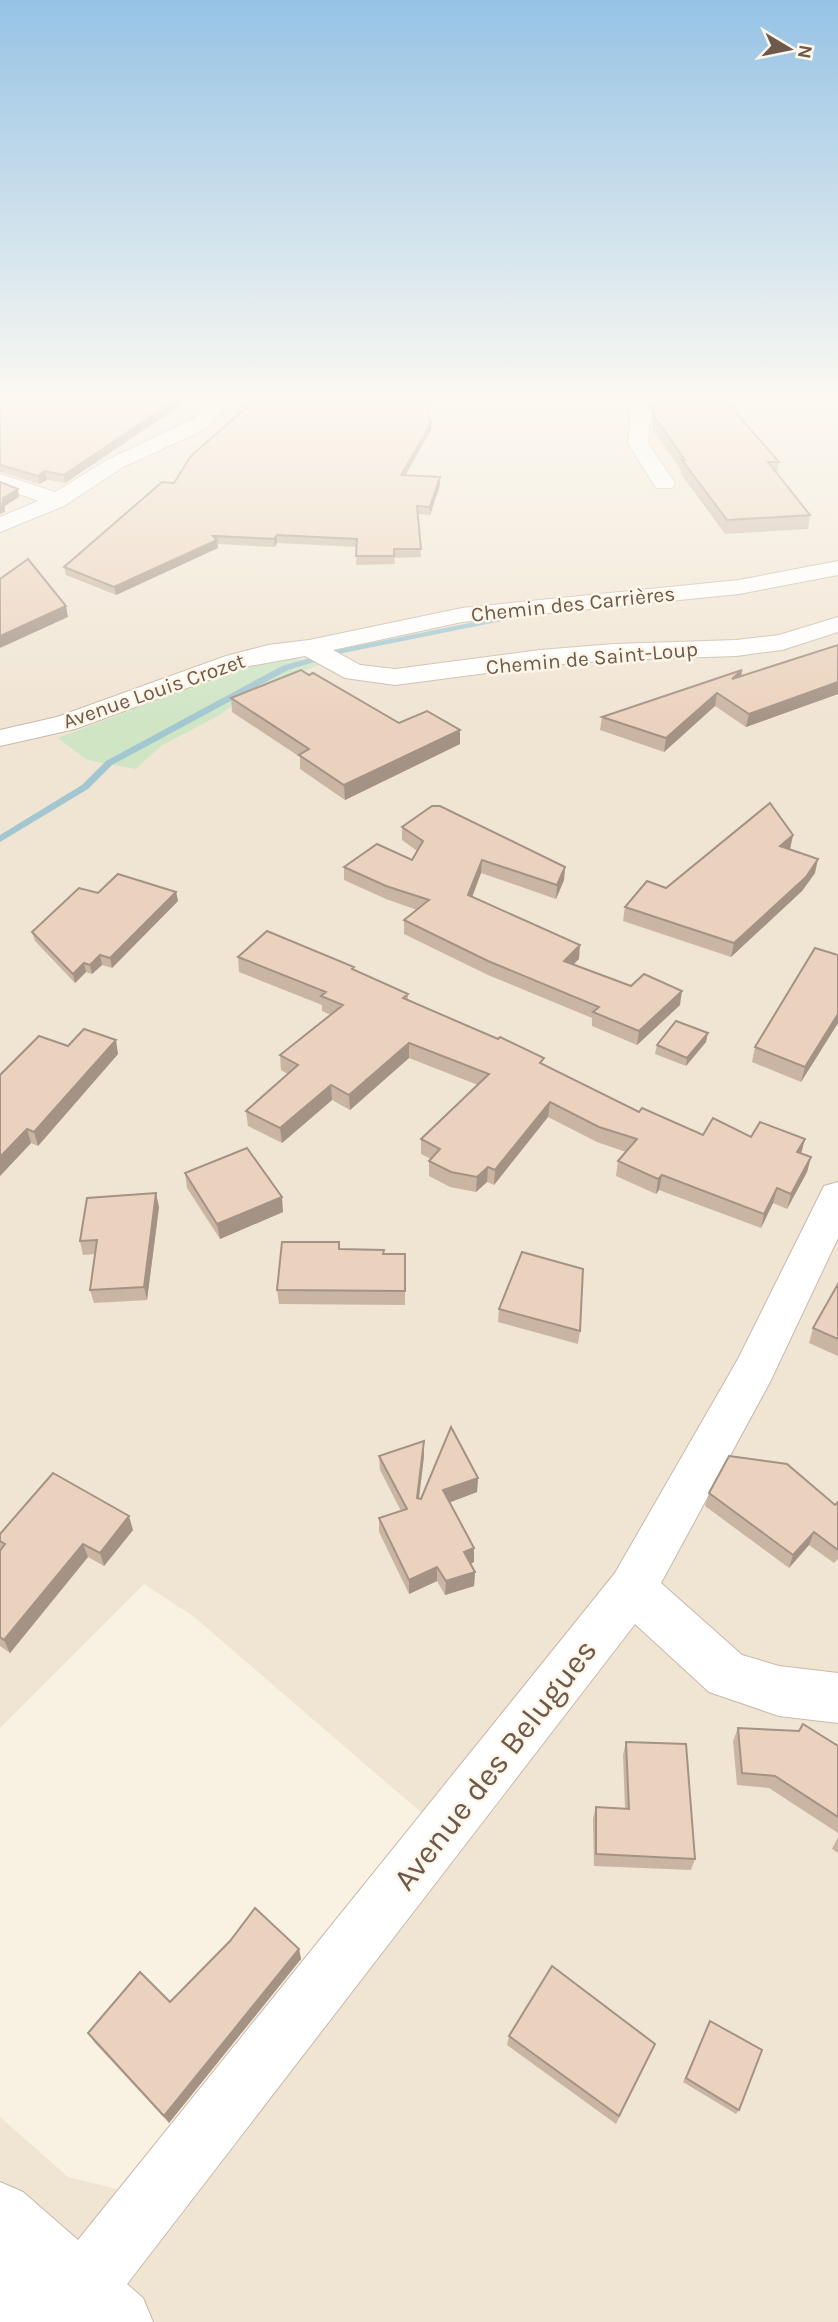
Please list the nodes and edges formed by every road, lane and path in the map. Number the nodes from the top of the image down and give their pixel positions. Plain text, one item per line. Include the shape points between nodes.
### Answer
1 (41, 507) edge
2 (0, 525) edge
3 (838, 569) edge
4 (838, 624) edge
5 (319, 655) junction
6 (0, 738) edge
7 (838, 1196) edge
8 (632, 1589) junction
9 (838, 1698) edge
10 (0, 2215) edge
11 (0, 2277) edge
12 (82, 2311) edge

1 - 2 street
3 - 5 street, Chemin des Carrières via 739,587 462,615
4 - 5 street, Chemin de Saint-Loup via 782,642 736,648 540,658 411,677 366,675
5 - 6 street, Avenue Louis Crozet via 236,661 65,723
7 - 8 street, Avenue des Belugues via 755,1369
8 - 9 street via 727,1675 779,1691
8 - 12 street, Avenue des Belugues via 328,1978
10 - 12 street
11 - 12 street

